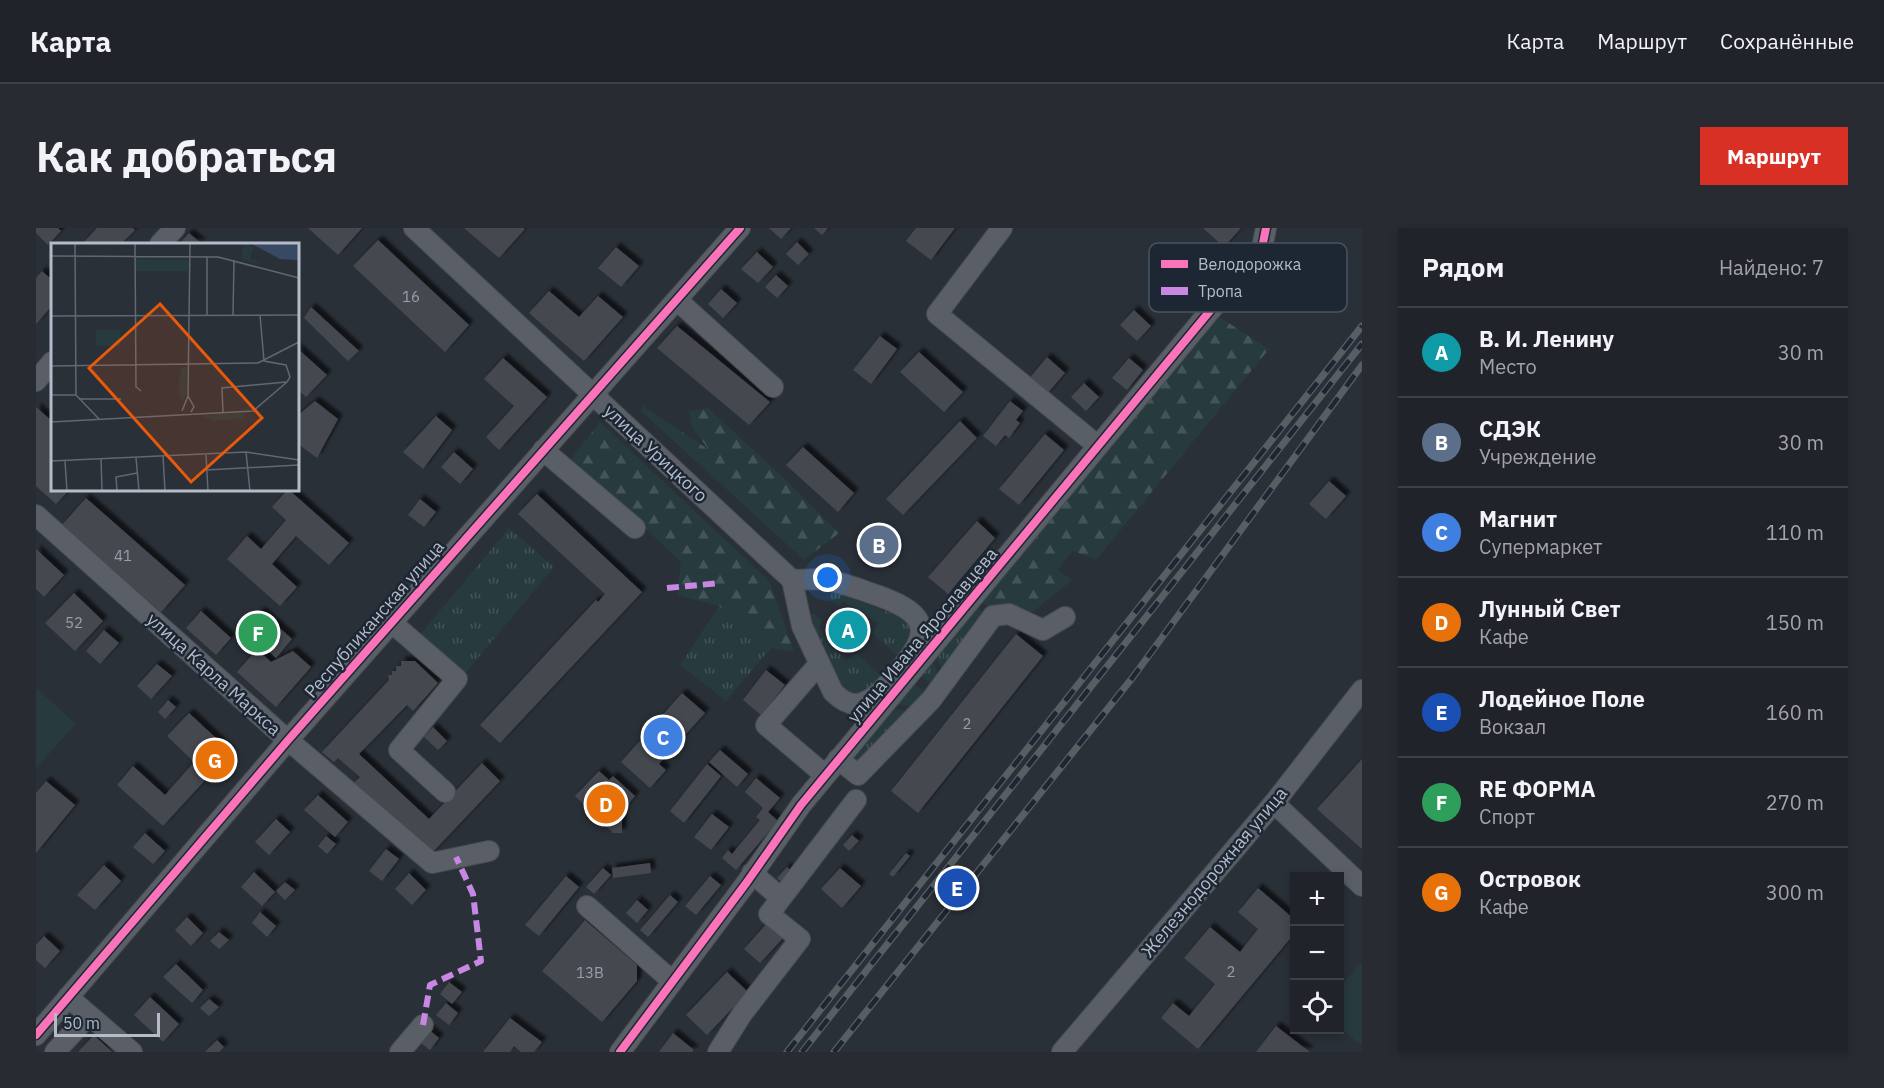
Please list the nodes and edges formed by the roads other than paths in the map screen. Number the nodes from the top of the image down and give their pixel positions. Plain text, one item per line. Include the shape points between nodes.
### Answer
1 (175, 228) edge
2 (414, 228) edge
3 (740, 228) edge
4 (1002, 228) edge
5 (1266, 228) edge
6 (161, 243) edge
7 (1263, 243) edge
8 (677, 300) junction
9 (1209, 312) edge
10 (51, 363) edge
11 (36, 381) edge
12 (773, 387) dead end
13 (593, 395) junction
14 (1098, 446) junction
15 (543, 450) junction
16 (36, 515) edge
17 (635, 528) dead end
18 (792, 580) junction
19 (956, 617) junction
20 (1065, 617) dead end
21 (391, 622) junction
22 (919, 624) junction
23 (819, 664) junction
24 (1362, 690) edge
25 (856, 704) junction
26 (289, 739) junction
27 (844, 752) junction
28 (825, 775) junction
29 (445, 792) dead end
30 (856, 800) dead end
31 (1274, 803) junction
32 (489, 851) dead end
33 (752, 873) junction
34 (1362, 886) edge
35 (781, 898) junction
36 (587, 906) dead end
37 (672, 981) junction
38 (68, 997) junction
39 (89, 1015) junction
40 (423, 1025) dead end
41 (36, 1035) edge
42 (55, 1052) edge
43 (132, 1052) edge
44 (400, 1052) edge
45 (620, 1052) edge
46 (718, 1052) edge
47 (1062, 1052) edge

1 - 6 street
2 - 13 street, улица Урицкого
3 - 8 street, Республиканская улица
4 - 14 street via 937,314
5 - 7 street, улица Ивана Ярославцева
8 - 12 street
8 - 13 street, Республиканская улица
9 - 14 street, улица Ивана Ярославцева
10 - 11 street
13 - 15 street, Республиканская улица
13 - 18 street, улица Урицкого
14 - 19 street, улица Ивана Ярославцева
15 - 17 street
15 - 21 street, Республиканская улица
16 - 26 street, улица Карла Маркса
18 - 22 street via 839,581 901,604 915,614
18 - 23 street via 802,626
19 - 22 street
19 - 27 street, улица Ивана Ярославцева
20 - 27 street via 1043,630 1009,614 993,616 931,700 858,775
21 - 26 street, Республиканская улица
21 - 29 street via 457,679 399,750
22 - 25 street via 921,639 913,655 882,691
23 - 25 street via 833,692
23 - 28 street via 766,725
24 - 31 street, Железнодорожная улица
25 - 27 street
26 - 32 street, улица Карла Маркса via 432,863
26 - 38 street, Республиканская улица
27 - 28 street, улица Ивана Ярославцева
28 - 33 street, улица Ивана Ярославцева
30 - 35 street
31 - 34 street
31 - 47 street, Железнодорожная улица
33 - 35 street
33 - 37 street, улица Ивана Ярославцева
35 - 46 street via 769,914 800,939
36 - 37 street
37 - 45 street, улица Ивана Ярославцева
38 - 39 street
38 - 41 street, Республиканская улица
39 - 42 street
39 - 43 street
40 - 44 street

